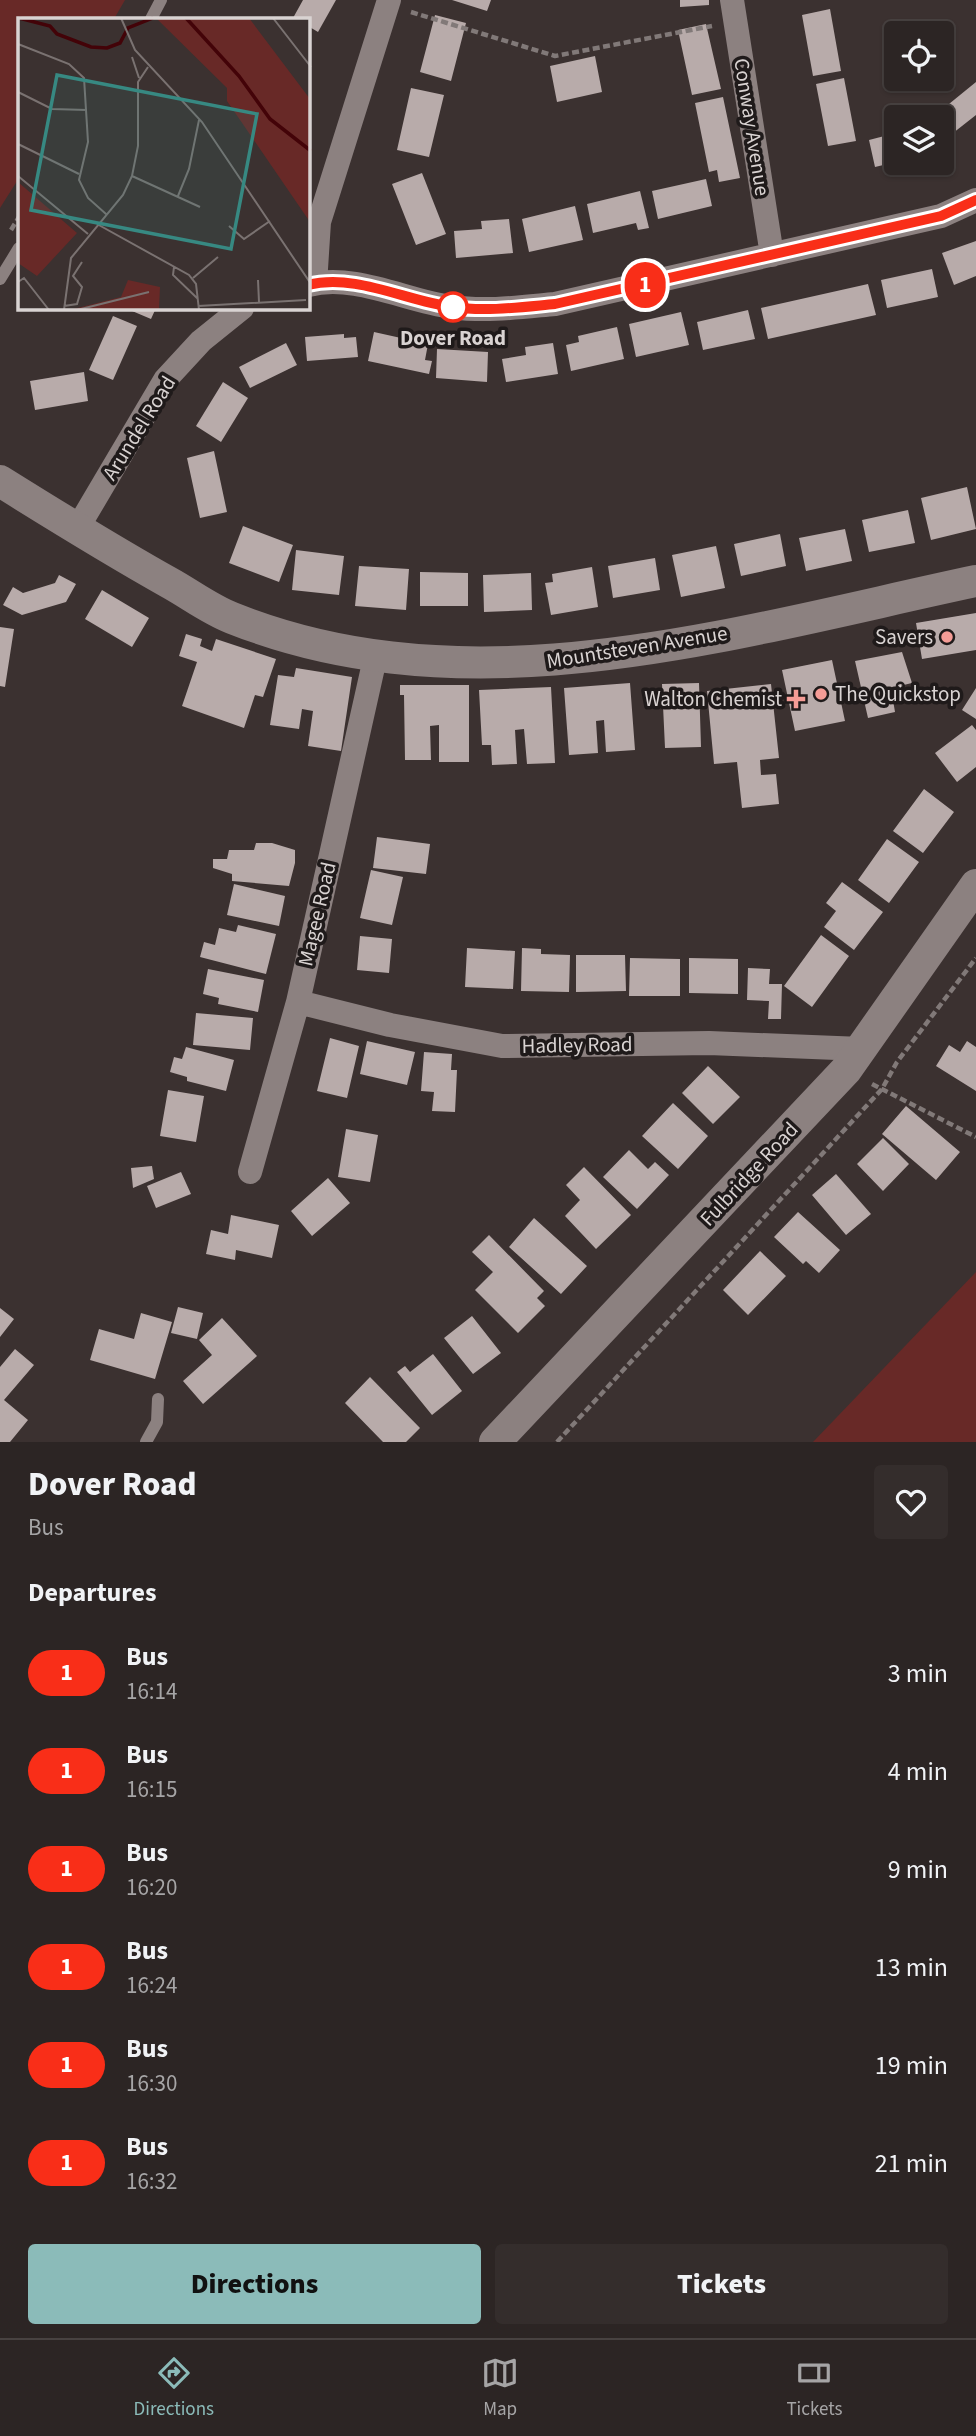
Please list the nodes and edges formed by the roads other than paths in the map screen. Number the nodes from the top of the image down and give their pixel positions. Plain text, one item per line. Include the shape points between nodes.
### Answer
1 (161, 0) edge
2 (388, 2) edge
3 (733, 11) edge
4 (152, 18) edge
5 (976, 200) edge
6 (18, 250) edge
7 (772, 255) junction
8 (0, 279) edge
9 (311, 284) edge
10 (240, 310) edge
11 (0, 481) edge
12 (77, 529) junction
13 (976, 581) edge
14 (376, 654) junction
15 (976, 885) edge
16 (298, 1002) junction
17 (854, 1060) junction
18 (250, 1172) dead end
19 (158, 1399) dead end
20 (146, 1442) edge
21 (495, 1442) edge

1 - 4 lane
2 - 9 street via 319,222
3 - 7 street, Conway Avenue
5 - 7 street via 941,216
6 - 8 lane
7 - 9 street via 555,304 504,309 454,308 340,282
10 - 12 street, Arundel Road via 201,341 165,380
11 - 12 street, Mountsteven Avenue
12 - 14 street, Mountsteven Avenue via 230,617 295,639
13 - 14 street, Mountsteven Avenue via 590,658 519,664
14 - 16 street, Magee Road
15 - 17 street, Fulbridge Road
16 - 17 street, Hadley Road via 390,1026 502,1046 709,1044
16 - 18 street, Magee Road
17 - 21 street, Fulbridge Road
19 - 20 lane via 157,1422

